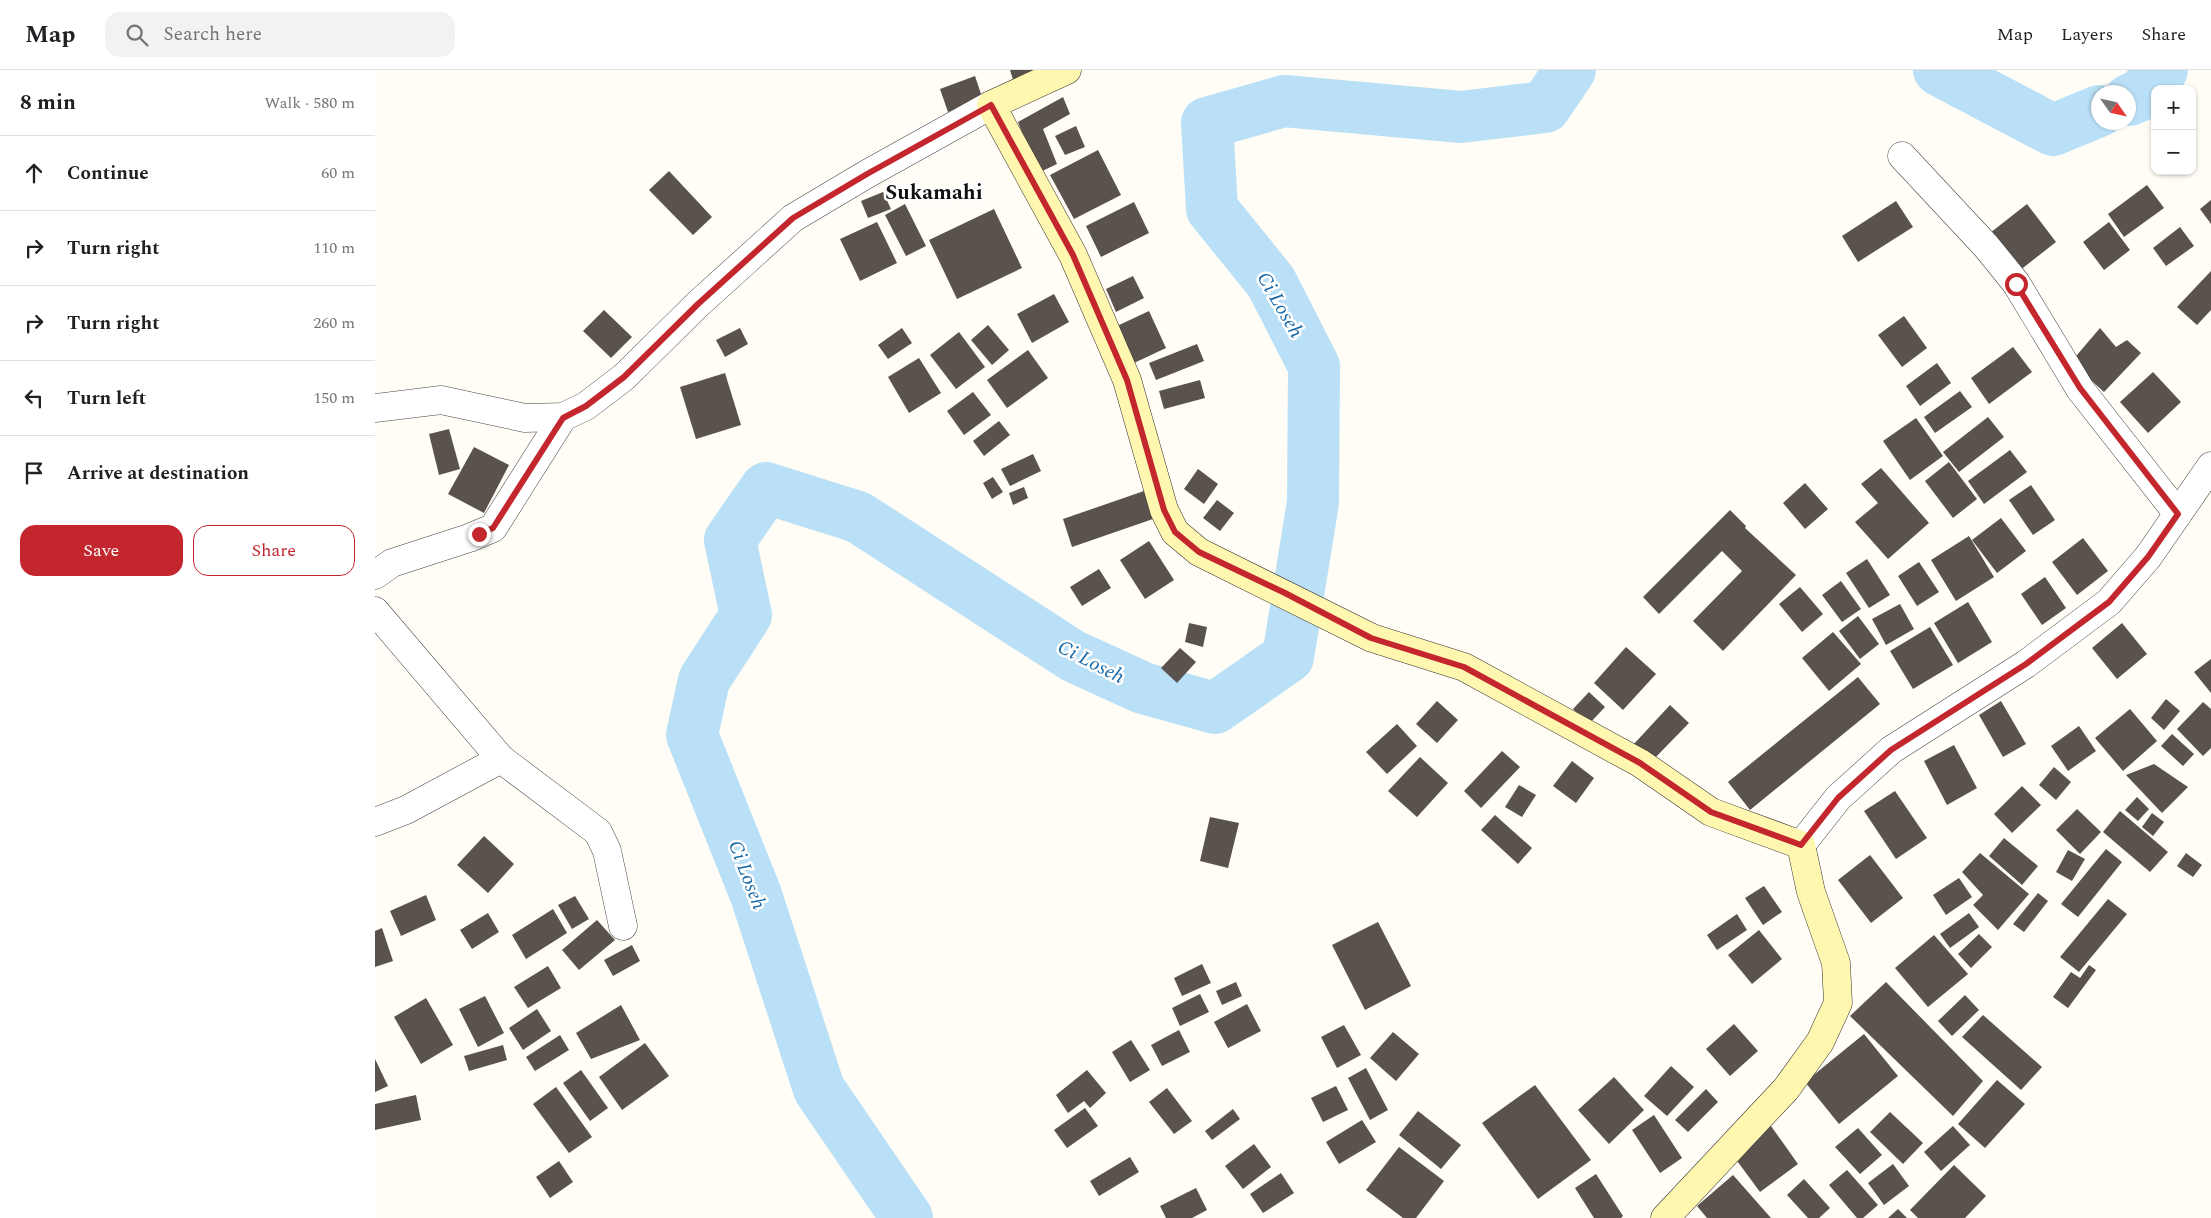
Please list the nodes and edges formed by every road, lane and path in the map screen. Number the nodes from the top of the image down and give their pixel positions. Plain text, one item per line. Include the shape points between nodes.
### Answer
1 (1067, 70) edge
2 (991, 105) junction
3 (1902, 156) dead end
4 (375, 408) edge
5 (563, 418) junction
6 (2211, 466) edge
7 (2178, 514) junction
8 (375, 575) edge
9 (375, 611) edge
10 (501, 759) junction
11 (375, 822) edge
12 (1801, 845) junction
13 (623, 926) dead end
14 (1665, 1218) edge

1 - 2 street
2 - 5 street via 793,218 624,377 586,406
2 - 12 street via 1073,255 1127,380 1164,510 1175,532 1199,552 1371,638 1464,667 1640,763 1711,812
3 - 7 street via 1987,246 2016,284 2080,388
4 - 5 street via 441,400 525,418
5 - 8 street via 493,528 393,563
6 - 7 street
7 - 12 street via 2148,557 2109,602 2026,664 1891,750 1838,798
9 - 10 street
10 - 11 street via 406,810
10 - 13 street via 599,832 607,851
12 - 14 street via 1811,892 1836,964 1837,1003 1820,1042 1786,1089

